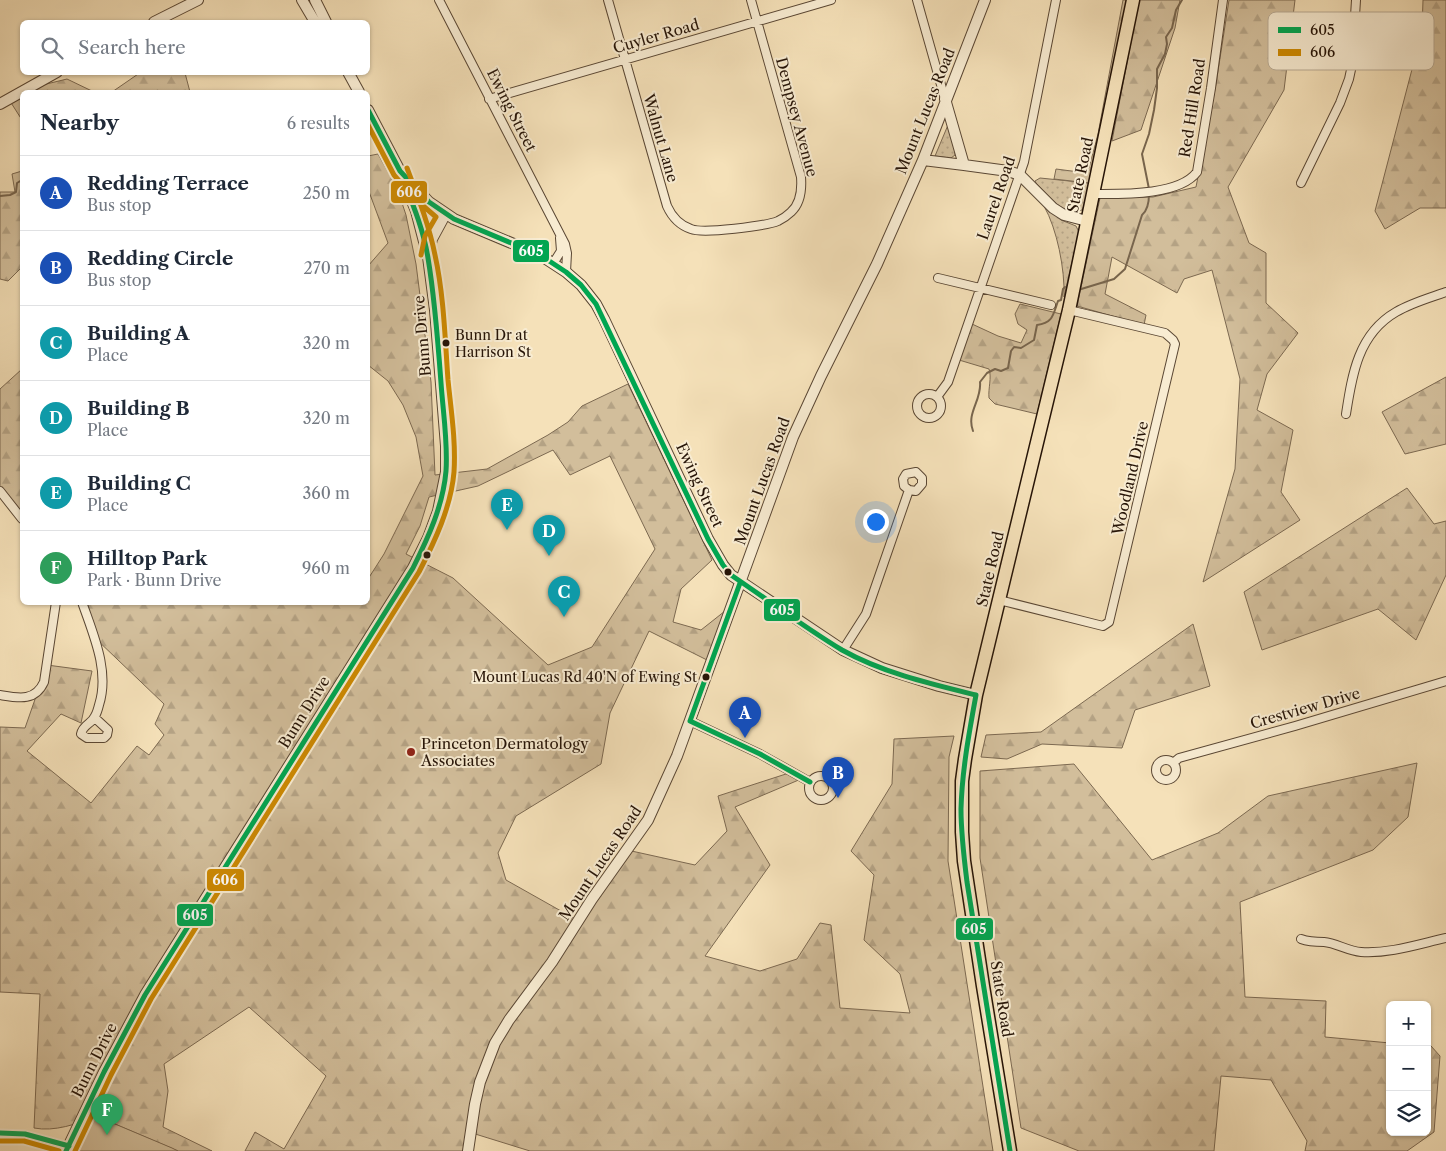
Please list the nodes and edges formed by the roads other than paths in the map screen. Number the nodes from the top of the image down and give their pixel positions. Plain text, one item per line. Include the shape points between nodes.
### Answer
1 (198, 0) edge
2 (302, 0) edge
3 (315, 0) edge
4 (439, 0) edge
5 (608, 0) edge
6 (750, 0) edge
7 (831, 0) edge
8 (917, 0) edge
9 (986, 0) edge
10 (1056, 0) edge
11 (1133, 0) edge
12 (1223, 0) edge
13 (158, 20) edge
14 (314, 20) edge
15 (325, 20) edge
16 (757, 21) junction
17 (624, 59) junction
18 (1351, 70) edge
19 (53, 75) edge
20 (350, 75) edge
21 (35, 89) edge
22 (357, 90) edge
23 (20, 95) edge
24 (489, 99) junction
25 (945, 99) junction
26 (0, 104) edge
27 (370, 114) edge
28 (923, 160) junction
29 (964, 165) junction
30 (400, 171) junction
31 (1020, 175) junction
32 (1301, 183) dead end
33 (1093, 194) junction
34 (445, 215) junction
35 (1087, 221) junction
36 (736, 228) joint
37 (559, 233) junction
38 (428, 256) junction
39 (554, 262) junction
40 (566, 272) junction
41 (938, 278) dead end
42 (980, 288) junction
43 (1446, 292) edge
44 (1051, 305) dead end
45 (1069, 310) junction
46 (937, 397) dead end
47 (1346, 414) dead end
48 (909, 490) dead end
49 (0, 491) edge
50 (20, 516) edge
51 (740, 582) junction
52 (999, 600) junction
53 (56, 605) edge
54 (83, 605) edge
55 (842, 650) junction
56 (1446, 682) edge
57 (0, 695) edge
58 (976, 696) junction
59 (95, 718) dead end
60 (690, 720) junction
61 (1173, 763) dead end
62 (810, 782) dead end
63 (1446, 938) edge
64 (1301, 939) dead end
65 (66, 1151) edge
66 (468, 1151) edge
67 (1010, 1151) edge

1 - 13 street
2 - 14 street
3 - 15 street
4 - 24 street, Ewing Street
5 - 17 street, Walnut Lane
6 - 16 street, Dempsey Avenue
7 - 16 street, Cuyler Road
8 - 25 street
9 - 25 street, Mount Lucas Road
10 - 31 street, Laurel Road
11 - 33 highway, State Road
12 - 33 street, Red Hill Road via 1212,88 1197,172 1193,178 1152,192
16 - 17 street, Cuyler Road
16 - 36 street, Dempsey Avenue via 801,177 801,188 797,205 785,217 770,223
17 - 24 street, Cuyler Road
17 - 36 street, Walnut Lane via 670,213 676,222 691,230 708,232
18 - 32 street via 1340,103
19 - 21 street
20 - 22 street
23 - 26 street
24 - 37 street, Ewing Street
25 - 28 street, Mount Lucas Road
25 - 29 street
27 - 30 street
28 - 29 street
28 - 51 street, Mount Lucas Road via 877,264 804,409
29 - 31 street via 1008,170
30 - 34 street, Ewing Street via 424,198
30 - 38 street, Bunn Drive via 416,211
31 - 35 street via 1053,208 1064,215
31 - 42 street, Laurel Road
33 - 35 highway, State Road
34 - 38 street, Bunn Drive via 432,239
34 - 39 street, Ewing Street
35 - 45 highway, State Road
37 - 39 street via 562,246
37 - 40 street, Ewing Street via 567,248
38 - 65 street, Bunn Drive via 446,472 428,538 402,585 145,995
39 - 40 street, Ewing Street
40 - 51 street, Ewing Street via 596,304 708,539 723,565
41 - 42 street
42 - 44 street
42 - 46 street, Laurel Road via 948,382
43 - 47 street via 1395,312 1368,337 1354,368
45 - 52 highway, State Road
45 - 52 street, Woodland Drive via 1165,334 1173,340 1174,349 1109,622 1103,626
48 - 55 street via 866,614
49 - 50 street
51 - 55 street, Ewing Street
51 - 60 street, Mount Lucas Road
52 - 58 highway, State Road
53 - 57 street via 41,688 27,698
54 - 59 street via 98,649 101,669 101,698
55 - 58 street, Ewing Street via 882,668
56 - 61 street, Crestview Drive via 1179,758
58 - 67 highway, State Road via 962,781 964,861
60 - 62 street
60 - 66 street, Mount Lucas Road via 648,820 495,1043 480,1082
63 - 64 street via 1384,952 1347,950

